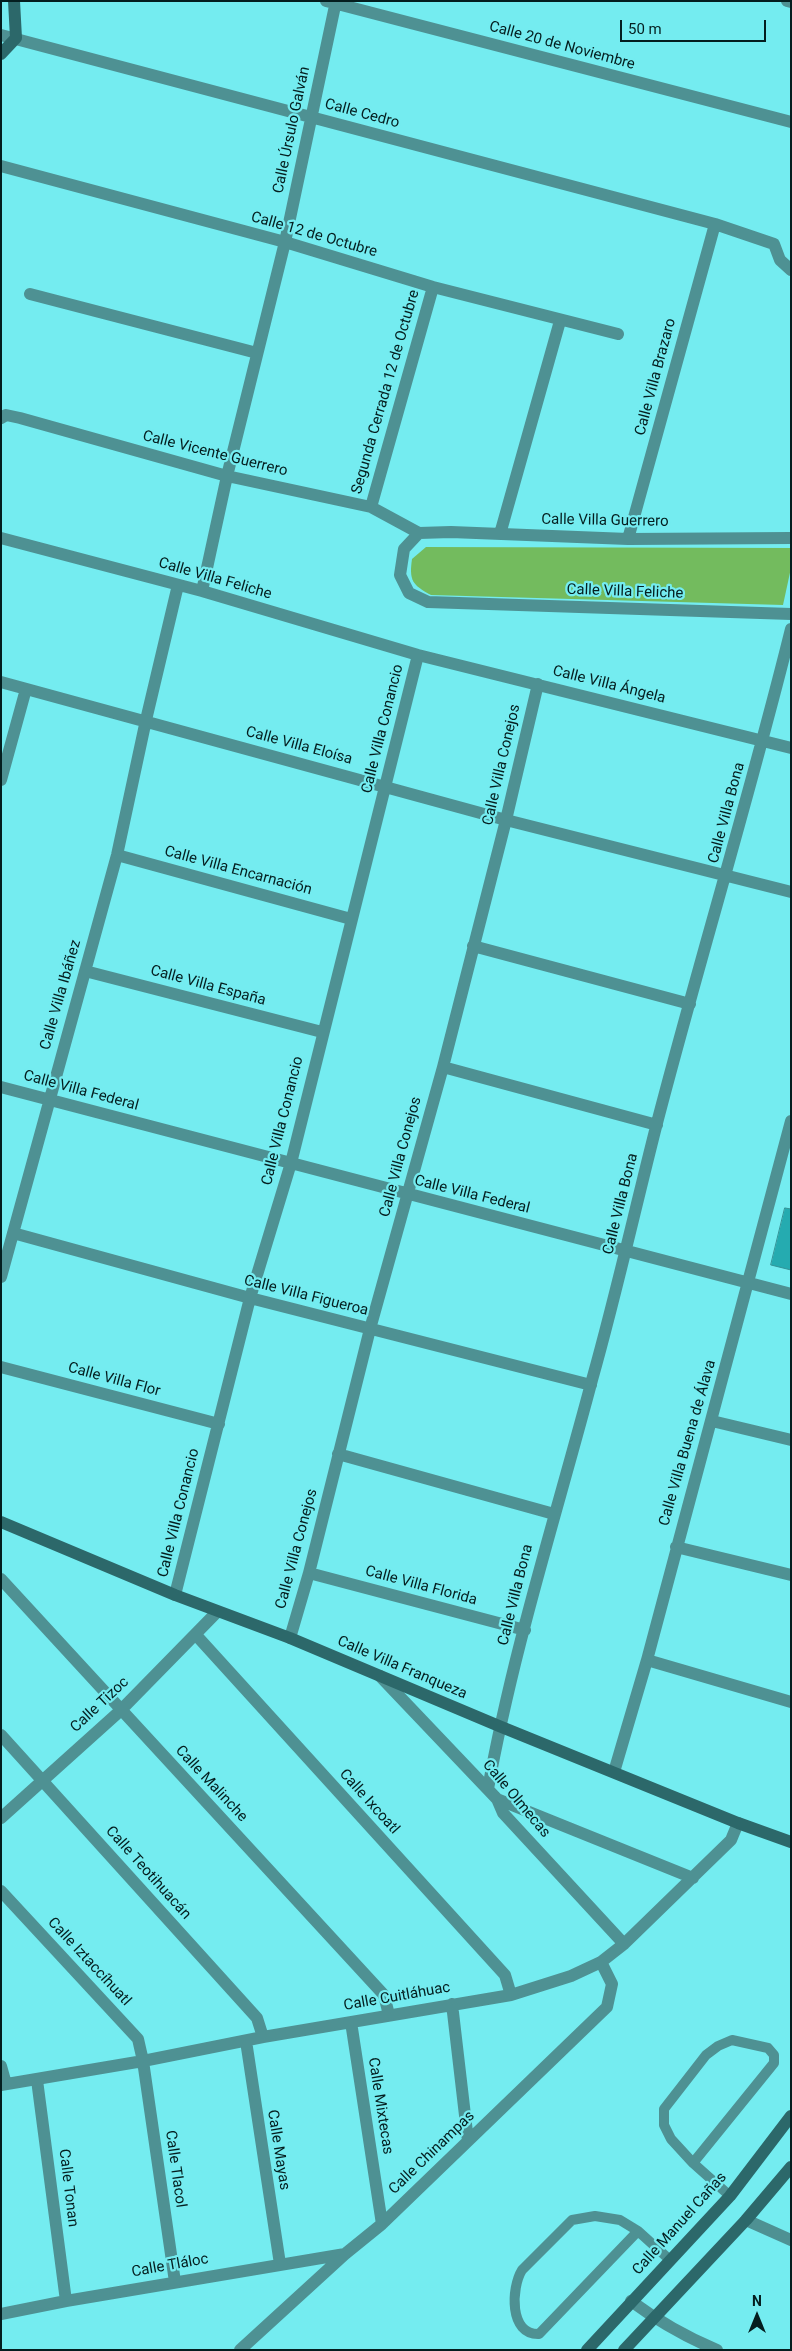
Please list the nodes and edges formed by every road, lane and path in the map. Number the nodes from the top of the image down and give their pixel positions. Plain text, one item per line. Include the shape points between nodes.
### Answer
1 (14, 1) edge
2 (786, 1) edge
3 (332, 2) edge
4 (791, 2) edge
5 (1, 35) edge
6 (16, 38) junction
7 (1, 54) edge
8 (310, 118) junction
9 (791, 122) edge
10 (1, 166) edge
11 (715, 224) junction
12 (286, 242) junction
13 (791, 270) edge
14 (433, 287) junction
15 (30, 294) dead end
16 (560, 321) junction
17 (618, 334) dead end
18 (257, 353) junction
19 (1, 418) edge
20 (227, 476) junction
21 (371, 507) junction
22 (419, 532) junction
23 (500, 534) junction
24 (1, 538) edge
25 (791, 538) edge
26 (628, 539) junction
27 (178, 585) junction
28 (202, 591) junction
29 (791, 614) edge
30 (791, 629) edge
31 (418, 655) junction
32 (1, 682) edge
33 (538, 684) junction
34 (26, 689) junction
35 (146, 720) junction
36 (763, 741) junction
37 (791, 748) edge
38 (1, 780) edge
39 (385, 786) junction
40 (506, 820) junction
41 (117, 855) junction
42 (727, 875) junction
43 (791, 892) edge
44 (351, 919) junction
45 (473, 946) junction
46 (85, 971) junction
47 (690, 1004) junction
48 (322, 1032) junction
49 (443, 1067) junction
50 (1, 1087) edge
51 (48, 1099) junction
52 (791, 1121) edge
53 (657, 1125) junction
54 (291, 1163) junction
55 (408, 1195) junction
56 (13, 1233) junction
57 (627, 1251) junction
58 (1, 1277) edge
59 (749, 1283) junction
60 (791, 1294) edge
61 (250, 1298) junction
62 (370, 1329) junction
63 (1, 1367) edge
64 (591, 1385) junction
65 (712, 1421) junction
66 (219, 1424) junction
67 (791, 1440) edge
68 (338, 1454) junction
69 (554, 1514) junction
70 (1, 1522) edge
71 (676, 1547) junction
72 (309, 1573) junction
73 (791, 1575) edge
74 (1, 1579) edge
75 (175, 1595) junction
76 (217, 1612) junction
77 (525, 1630) junction
78 (196, 1635) junction
79 (290, 1638) junction
80 (647, 1660) junction
81 (380, 1676) junction
82 (791, 1702) edge
83 (120, 1710) junction
84 (499, 1726) junction
85 (1, 1735) edge
86 (614, 1772) junction
87 (42, 1781) junction
88 (488, 1789) junction
89 (497, 1799) junction
90 (1, 1818) edge
91 (738, 1823) junction
92 (791, 1842) edge
93 (693, 1878) junction
94 (1, 1891) edge
95 (624, 1944) junction
96 (601, 1962) junction
97 (512, 1995) junction
98 (452, 2004) junction
99 (389, 2015) junction
100 (351, 2022) junction
101 (263, 2037) junction
102 (246, 2041) junction
103 (143, 2061) junction
104 (1, 2066) edge
105 (37, 2080) junction
106 (4, 2085) edge
107 (791, 2116) edge
108 (468, 2141) junction
109 (693, 2163) junction
110 (791, 2167) edge
111 (730, 2196) junction
112 (746, 2220) junction
113 (382, 2224) junction
114 (638, 2231) junction
115 (791, 2240) edge
116 (345, 2254) junction
117 (670, 2260) junction
118 (280, 2264) junction
119 (175, 2282) junction
120 (66, 2301) junction
121 (631, 2301) junction
122 (1, 2314) edge
123 (654, 2317) junction
124 (240, 2350) edge
125 (587, 2350) edge
126 (624, 2350) edge
127 (717, 2350) edge

1 - 6 street
2 - 4 street
3 - 8 street, Calle Úrsulo Galván
3 - 9 street, Calle 20 de Noviembre
5 - 6 street, Calle Cedro
6 - 7 street
6 - 8 street, Calle Cedro
8 - 11 street, Calle Cedro
8 - 12 street, Calle Úrsulo Galván
10 - 12 street, Calle 12 de Octubre
11 - 13 street, Calle Cedro via 774,244 780,260
11 - 26 street, Calle Villa Brazaro
12 - 14 street, Calle 12 de Octubre
12 - 18 street, Calle Úrsulo Galván
14 - 16 street, Calle 12 de Octubre
14 - 21 street, Segunda Cerrada 12 de Octubre
15 - 18 street
16 - 17 street, Calle 12 de Octubre
16 - 23 street
18 - 20 street, Calle Úrsulo Galván
19 - 20 street, Calle Vicente Guerrero via 6,415 20,418
20 - 21 street, Calle Vicente Guerrero
20 - 28 street, Calle Úrsulo Galván
21 - 22 street, Calle Vicente Guerrero
22 - 23 street, Calle Villa Guerrero
22 - 29 street, Calle Villa Feliche via 404,549 400,575 409,593 428,602
23 - 26 street, Calle Villa Guerrero
24 - 27 street, Calle Villa Feliche
25 - 26 street, Calle Villa Guerrero
27 - 28 street, Calle Villa Feliche
27 - 35 street
28 - 31 street, Calle Villa Feliche
30 - 36 street, Calle Villa Bona
31 - 33 street, Calle Villa Ángela
31 - 39 street, Calle Villa Conancio
32 - 34 street, Calle Villa Eloísa
33 - 36 street, Calle Villa Ángela
33 - 40 street, Calle Villa Conejos
34 - 35 street, Calle Villa Eloísa
34 - 38 street
35 - 39 street, Calle Villa Eloísa
35 - 41 street, Calle Villa Ibáñez
36 - 37 street, Calle Villa Ángela
36 - 42 street, Calle Villa Bona
39 - 40 street, Calle Villa Eloísa
39 - 44 street, Calle Villa Conancio
40 - 42 street, Calle Villa Eloísa
40 - 45 street, Calle Villa Conejos
41 - 44 street, Calle Villa Encarnación
41 - 46 street, Calle Villa Ibáñez
42 - 43 street, Calle Villa Eloísa
42 - 47 street, Calle Villa Bona
44 - 48 street, Calle Villa Conancio
45 - 47 street
45 - 49 street, Calle Villa Conejos
46 - 48 street, Calle Villa España
46 - 51 street, Calle Villa Ibáñez
47 - 53 street, Calle Villa Bona
48 - 54 street, Calle Villa Conancio
49 - 53 street
49 - 55 street, Calle Villa Conejos
50 - 51 street, Calle Villa Federal
51 - 54 street, Calle Villa Federal
51 - 56 street, Calle Villa Ibáñez
52 - 59 street, Calle Villa Buena de Álava
53 - 57 street, Calle Villa Bona
54 - 55 street, Calle Villa Federal
54 - 61 street, Calle Villa Conancio
55 - 57 street, Calle Villa Federal
55 - 62 street, Calle Villa Conejos
56 - 58 street, Calle Villa Ibáñez
56 - 61 street, Calle Villa Figueroa
57 - 59 street, Calle Villa Federal
57 - 64 street, Calle Villa Bona
59 - 60 street, Calle Villa Federal
59 - 65 street, Calle Villa Buena de Álava
61 - 62 street, Calle Villa Figueroa
61 - 66 street, Calle Villa Conancio
62 - 64 street, Calle Villa Figueroa
62 - 68 street, Calle Villa Conejos
63 - 66 street, Calle Villa Flor
64 - 69 street, Calle Villa Bona
65 - 67 street
65 - 71 street, Calle Villa Buena de Álava
66 - 75 street, Calle Villa Conancio
68 - 69 street
68 - 72 street, Calle Villa Conejos
69 - 77 street, Calle Villa Bona
70 - 75 street, Calle Villa Franqueza
71 - 73 street
71 - 80 street, Calle Villa Buena de Álava
72 - 77 street, Calle Villa Florida
72 - 79 street, Calle Villa Conejos
74 - 83 street, Calle Malinche
75 - 76 street, Calle Villa Franqueza
76 - 78 street, Calle Tizoc
76 - 79 street, Calle Villa Franqueza
77 - 84 street, Calle Villa Bona
78 - 83 street, Calle Tizoc
78 - 97 street, Calle Ixcoatl via 505,1974
79 - 81 street, Calle Villa Franqueza
80 - 82 street
80 - 86 street, Calle Villa Buena de Álava
81 - 84 street, Calle Villa Franqueza
81 - 88 street, Calle Olmecas
83 - 87 street, Calle Tizoc
83 - 99 street, Calle Malinche via 384,1995
84 - 86 street, Calle Villa Franqueza
84 - 88 street, Calle Villa Bona
85 - 87 street, Calle Teotihuacán
86 - 91 street, Calle Villa Franqueza
87 - 90 street, Calle Tizoc
87 - 101 street, Calle Teotihuacán via 258,2018
88 - 89 street, Calle Olmecas
89 - 93 street
89 - 95 street, Calle Olmecas via 504,1812
91 - 92 street, Calle Villa Franqueza
91 - 93 street, Calle Cuitláhuac via 731,1840
93 - 95 street, Calle Cuitláhuac
94 - 103 street, Calle Iztaccíhuatl via 138,2039
95 - 96 street, Calle Cuitláhuac
96 - 97 street, Calle Cuitláhuac via 571,1976
96 - 108 street, Calle Chinampas via 612,1984 607,2007
97 - 98 street, Calle Cuitláhuac
98 - 99 street, Calle Cuitláhuac
98 - 108 street
99 - 100 street, Calle Cuitláhuac
100 - 101 street, Calle Cuitláhuac
100 - 113 street, Calle Mixtecas
101 - 102 street, Calle Cuitláhuac
102 - 103 street, Calle Cuitláhuac
102 - 118 street, Calle Mayas
103 - 105 street, Calle Cuitláhuac
103 - 119 street, Calle Tlacol
104 - 106 street
105 - 106 street, Calle Cuitláhuac
105 - 120 street, Calle Tonan
107 - 111 street, Calle Manuel Cañas
108 - 113 street, Calle Chinampas
109 - 109 lane via 671,2139 664,2125 664,2109 706,2055 718,2046 732,2040 768,2048 774,2055 774,2063
109 - 111 lane
110 - 112 street
111 - 117 street, Calle Manuel Cañas
112 - 115 street
112 - 123 street
113 - 116 street, Calle Chinampas
114 - 114 lane via 620,2220 595,2216 572,2220 517,2278 514,2292 519,2325 526,2332 539,2334
114 - 117 lane
116 - 118 street, Calle Tláloc
116 - 124 street, Calle Chinampas
117 - 121 street, Calle Manuel Cañas
118 - 119 street, Calle Tláloc
119 - 120 street, Calle Tláloc
120 - 122 street, Calle Tláloc
121 - 123 street
121 - 125 street, Calle Manuel Cañas
123 - 126 street
123 - 127 street

